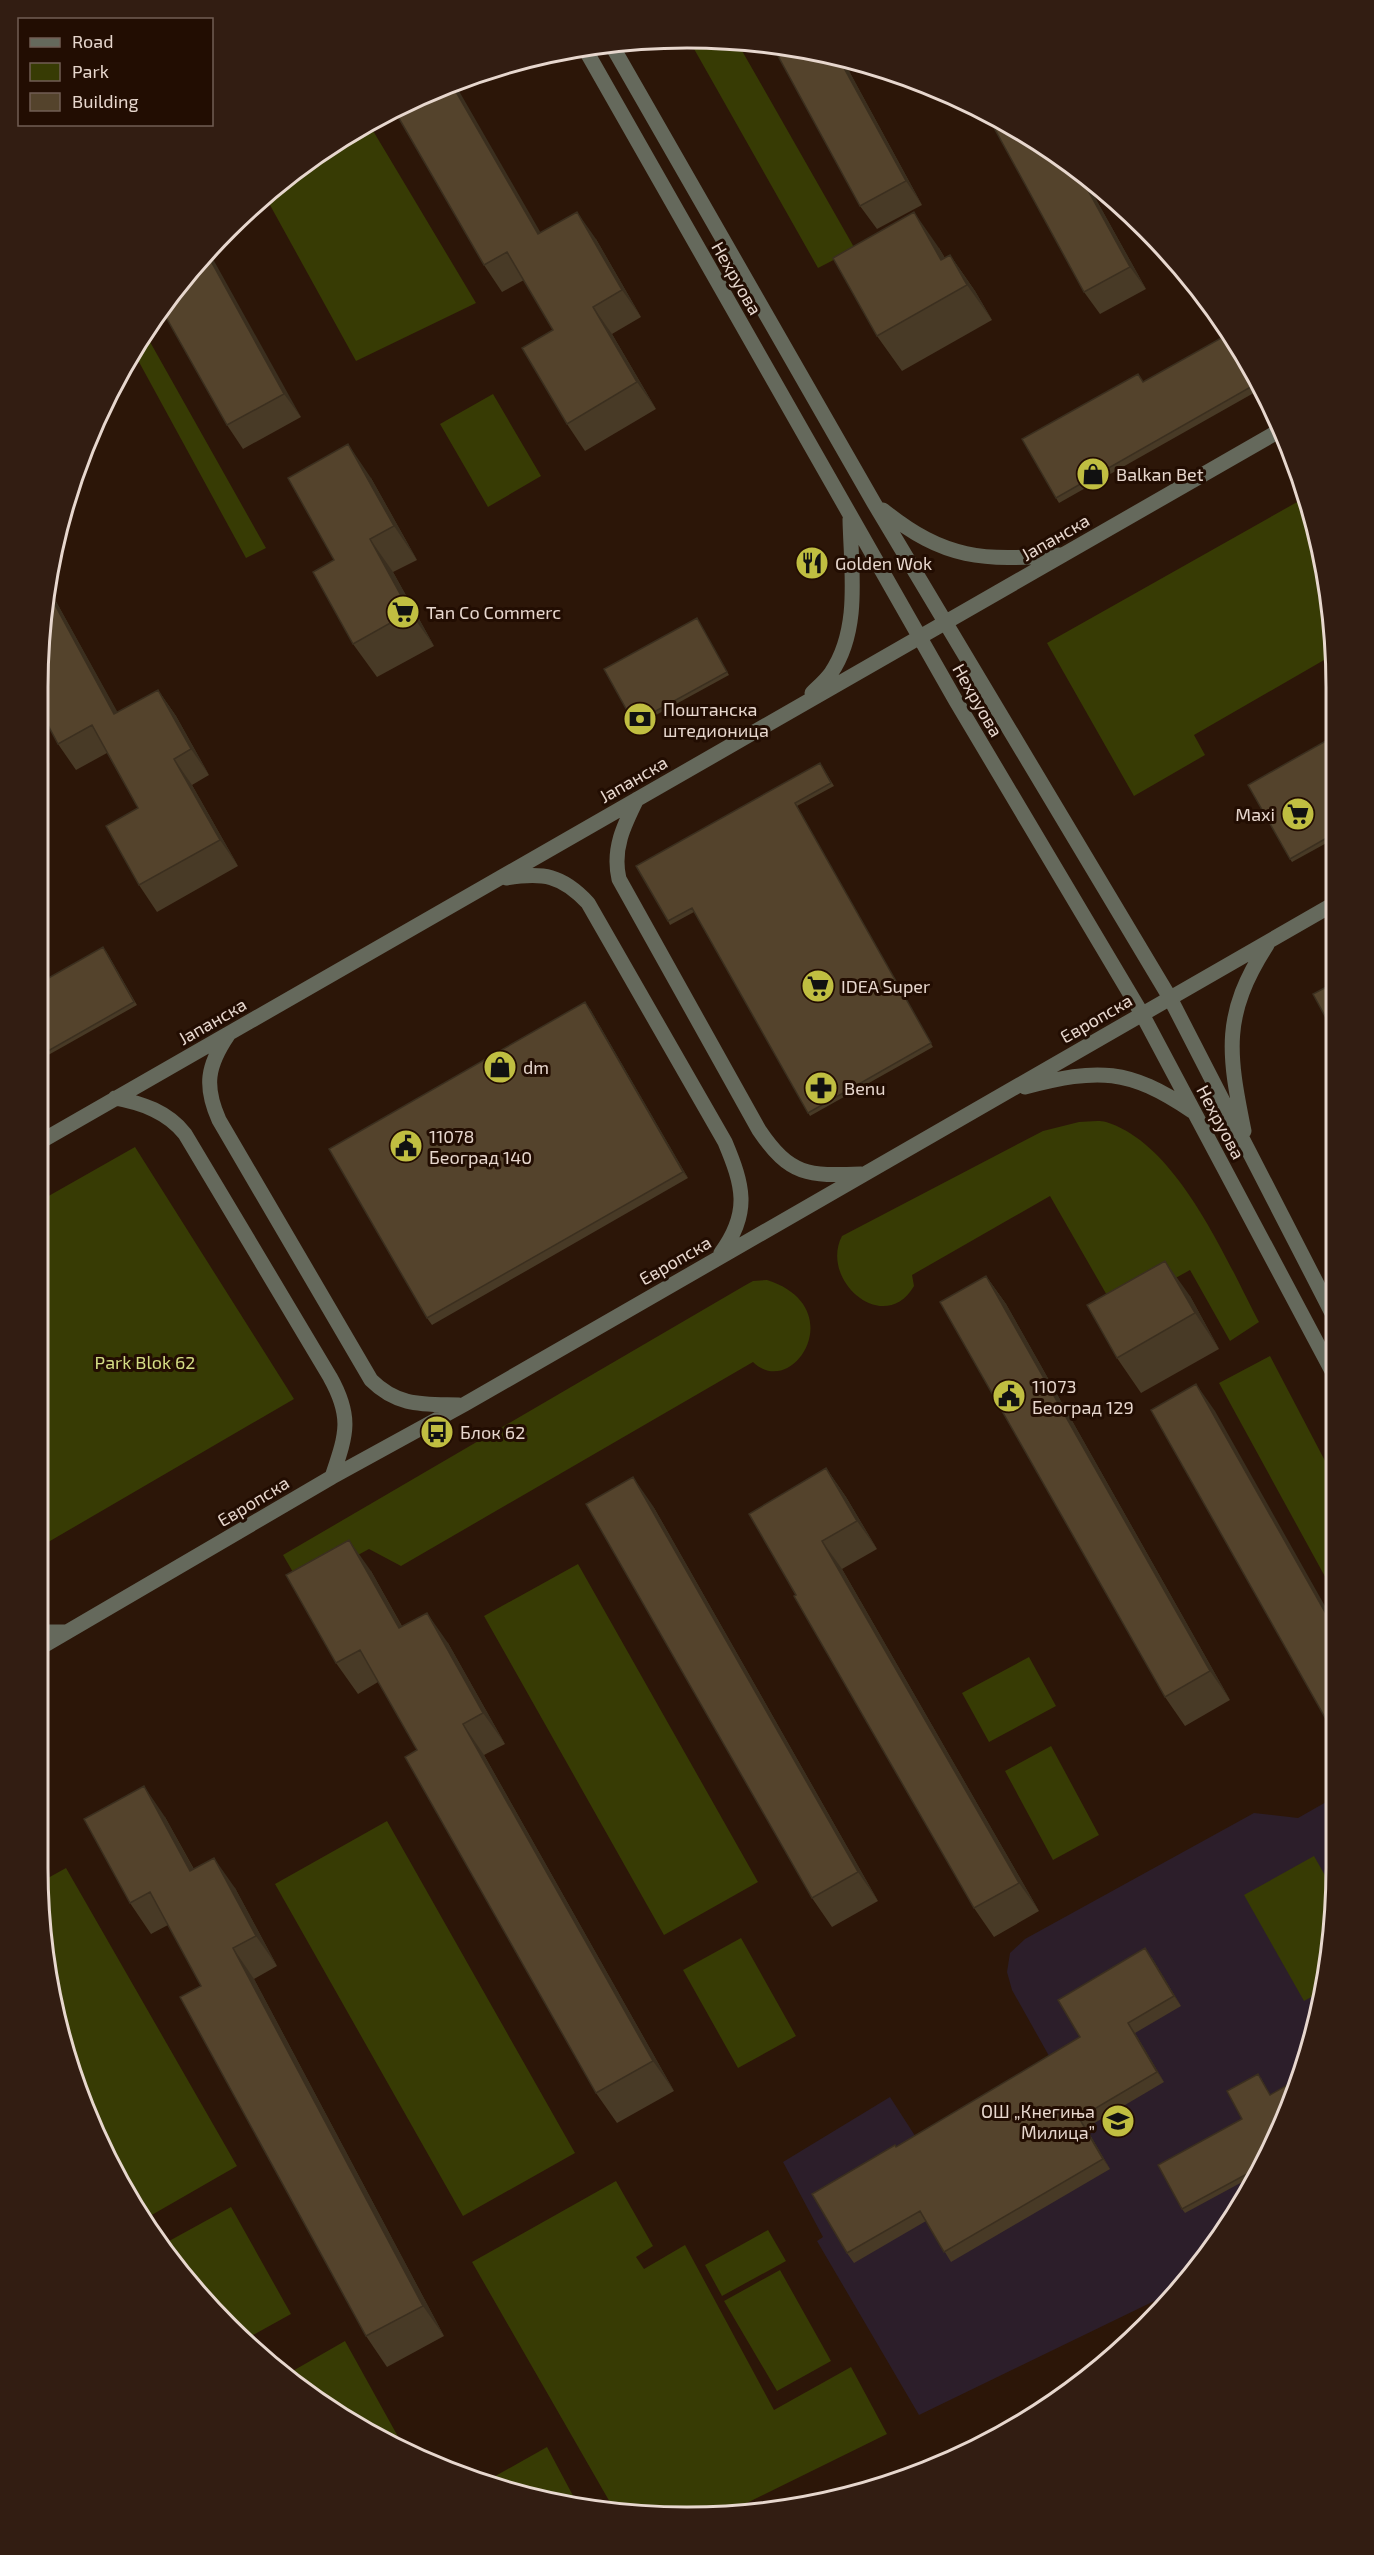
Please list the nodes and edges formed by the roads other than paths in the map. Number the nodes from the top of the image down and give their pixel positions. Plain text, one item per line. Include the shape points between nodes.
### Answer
1 (616, 52) edge
2 (589, 56) edge
3 (1273, 434) edge
4 (874, 503) junction
5 (850, 516) junction
6 (1062, 555) junction
7 (945, 622) junction
8 (919, 637) junction
9 (799, 706) junction
10 (637, 799) junction
11 (496, 880) junction
12 (1326, 909) edge
13 (1269, 942) junction
14 (1170, 998) junction
15 (1142, 1014) junction
16 (230, 1033) junction
17 (1008, 1092) junction
18 (115, 1098) junction
19 (1195, 1113) junction
20 (48, 1137) edge
21 (1247, 1148) junction
22 (865, 1173) junction
23 (718, 1258) junction
24 (1326, 1301) edge
25 (1326, 1360) edge
26 (462, 1405) junction
27 (332, 1477) junction
28 (48, 1632) edge
29 (67, 1632) junction
30 (48, 1643) edge

1 - 4 street, Нехруова
2 - 5 street, Нехруова
3 - 6 street, Јапанска
4 - 6 street via 930,542 965,554 996,559
4 - 7 street, Нехруова
5 - 8 street, Нехруова
5 - 9 street via 852,618 831,674
6 - 7 street, Јапанска
7 - 8 street, Јапанска
7 - 14 street, Нехруова
8 - 9 street, Јапанска
8 - 15 street, Нехруова
9 - 10 street, Јапанска
10 - 11 street, Јапанска
10 - 22 street via 617,850 619,879 759,1130 777,1155 803,1171 822,1175
11 - 16 street, Јапанска
11 - 23 street via 532,874 556,878 573,887 588,903 733,1162 741,1192 741,1216 732,1239
12 - 13 street, Европска
13 - 14 street, Европска
13 - 21 street via 1245,982 1231,1046
14 - 15 street, Европска
14 - 21 street, Нехруова
15 - 17 street, Европска
15 - 19 street, Нехруова
16 - 18 street, Јапанска
16 - 26 street via 218,1050 208,1082 219,1120 370,1380 381,1391 403,1402
17 - 19 street via 1062,1078 1096,1074 1129,1077
17 - 22 street, Европска
18 - 20 street, Јапанска
18 - 27 street via 149,1106 177,1124 341,1396 346,1422 344,1442
19 - 25 street, Нехруова
21 - 24 street, Нехруова
22 - 23 street, Европска
23 - 26 street, Европска
26 - 27 street, Европска
27 - 29 street, Европска
28 - 29 street
29 - 30 street, Европска

